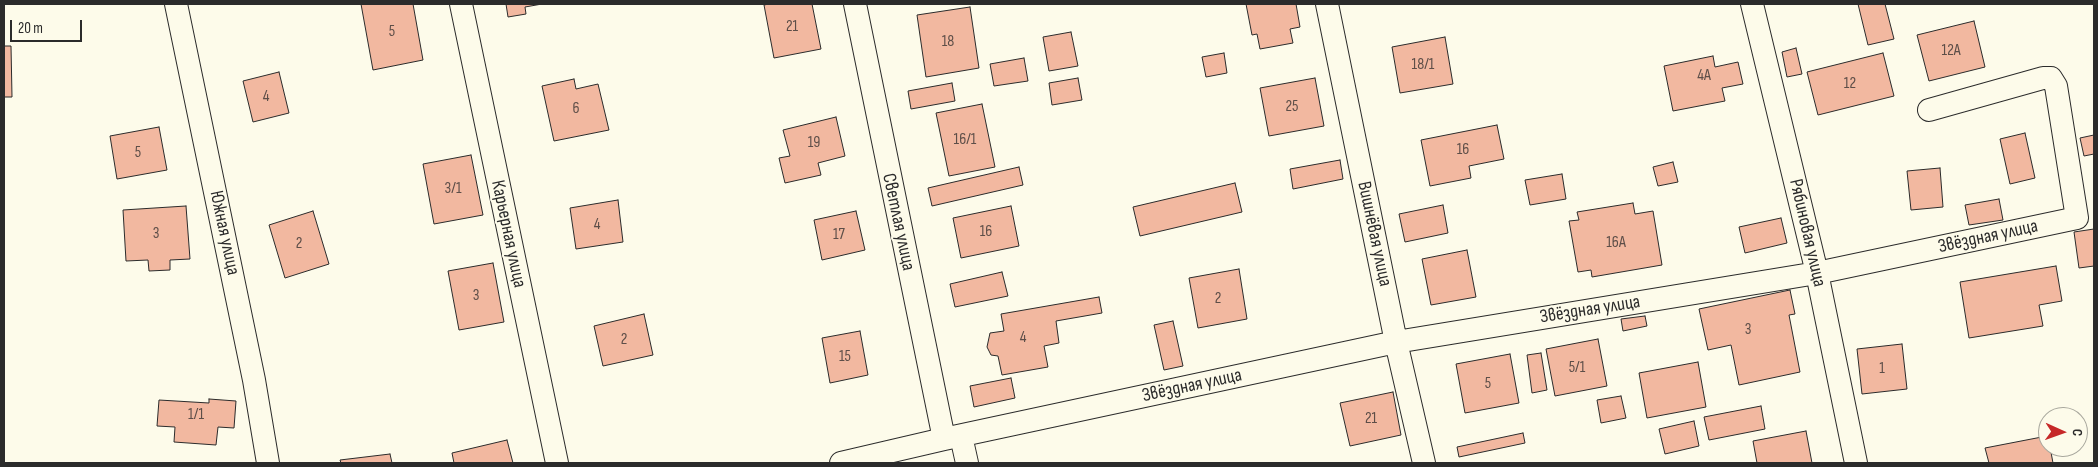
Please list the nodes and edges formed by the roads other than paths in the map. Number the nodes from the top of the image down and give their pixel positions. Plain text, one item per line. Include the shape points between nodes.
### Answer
1 (176, 4) edge
2 (461, 4) edge
3 (855, 4) edge
4 (1327, 4) edge
5 (1752, 4) edge
6 (1929, 110) dead end
7 (1817, 273) junction
8 (1396, 342) junction
9 (952, 438) junction
10 (268, 463) edge
11 (556, 463) edge
12 (842, 463) edge
13 (967, 463) edge
14 (1424, 463) edge
15 (1856, 463) edge

1 - 10 street, Южная улица via 254,380
2 - 11 street, Карьерная улица
3 - 9 street, Светлая улица
4 - 8 street, Вишнёвая улица
5 - 7 street, Рябиновая улица
6 - 7 street, Звёздная улица via 2050,78 2056,86 2077,218
7 - 8 street, Звёздная улица
7 - 15 street, Рябиновая улица
8 - 9 street, Звёздная улица
8 - 14 street, Вишнёвая улица
9 - 12 street, Звёздная улица
9 - 13 street, Светлая улица

